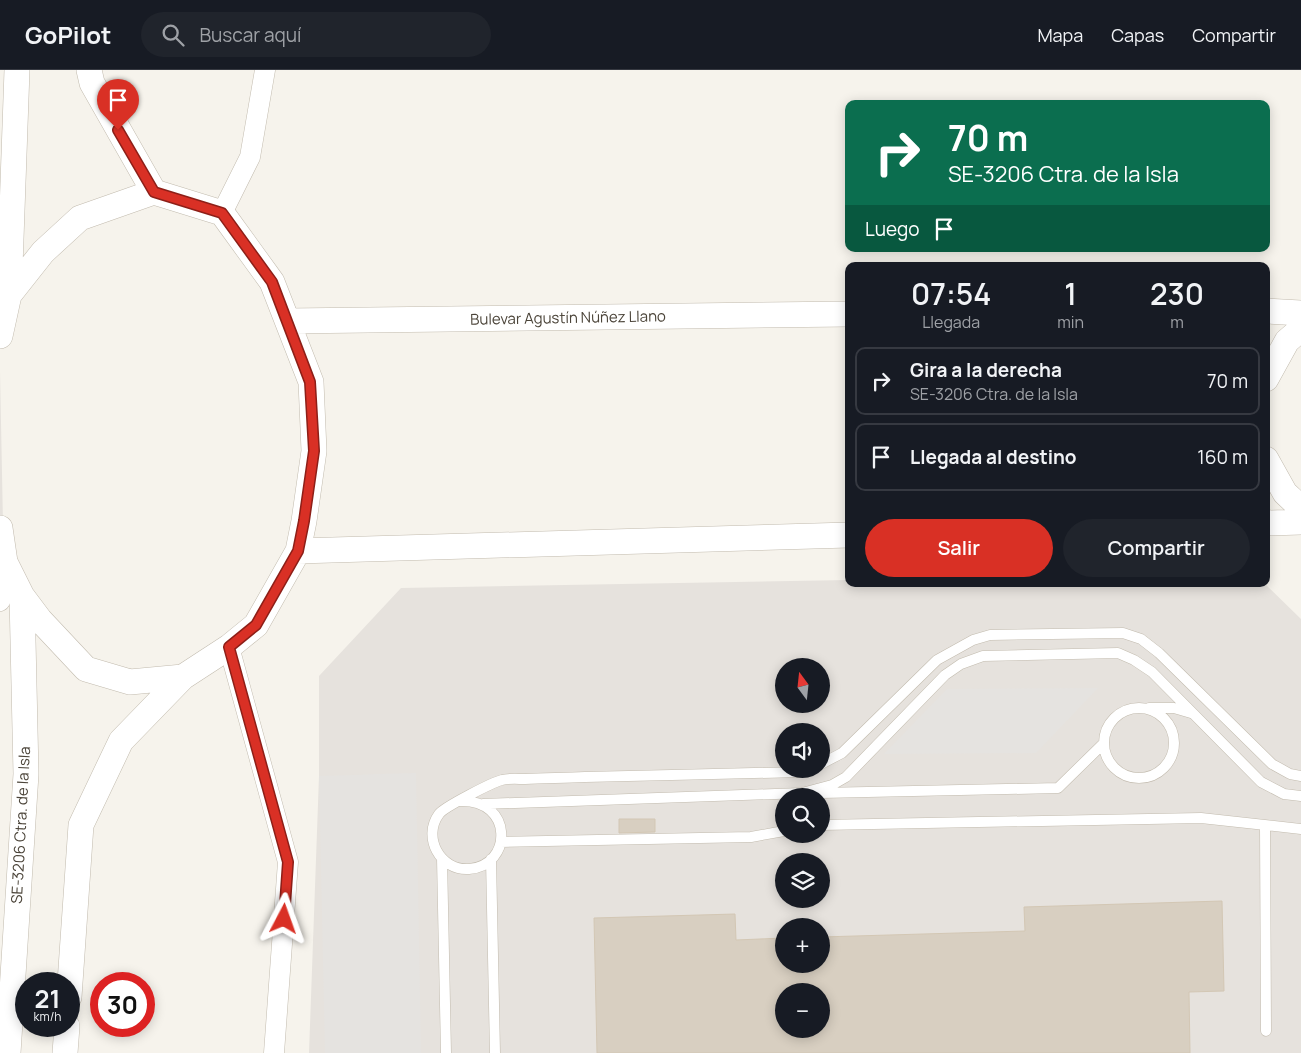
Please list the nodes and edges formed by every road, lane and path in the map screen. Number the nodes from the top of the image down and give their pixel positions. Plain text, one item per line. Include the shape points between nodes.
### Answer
1 (17, 70) edge
2 (88, 70) edge
3 (265, 70) edge
4 (154, 192) junction
5 (222, 213) junction
6 (9, 295) junction
7 (1270, 311) edge
8 (1301, 313) edge
9 (845, 314) edge
10 (288, 321) junction
11 (1301, 329) edge
12 (0, 336) edge
13 (1270, 372) edge
14 (1270, 466) edge
15 (1301, 508) edge
16 (1301, 522) edge
17 (1270, 523) edge
18 (0, 528) edge
19 (845, 535) edge
20 (298, 551) junction
21 (8, 579) edge
22 (229, 647) junction
23 (183, 677) junction
24 (1143, 708) junction
25 (1194, 714) junction
26 (1104, 743) junction
27 (830, 759) edge
28 (775, 773) edge
29 (1301, 776) edge
30 (823, 788) edge
31 (830, 792) edge
32 (775, 794) edge
33 (1301, 796) edge
34 (460, 801) junction
35 (483, 804) junction
36 (830, 825) edge
37 (1264, 826) junction
38 (1301, 829) edge
39 (775, 833) edge
40 (501, 842) junction
41 (442, 858) junction
42 (492, 859) junction
43 (71, 972) edge
44 (1266, 1031) dead end
45 (66, 1037) edge
46 (8, 1053) edge
47 (65, 1053) edge
48 (274, 1053) edge
49 (446, 1053) edge
50 (495, 1053) edge

1 - 6 street
2 - 4 street via 92,83
3 - 5 street via 250,157
4 - 5 street
4 - 6 street via 80,218 43,252
5 - 10 street, SE-3206 Ctra. de la Isla via 272,282
6 - 12 street
7 - 8 street
9 - 10 street, Bulevar Agustín Núñez Llano
10 - 20 street, SE-3206 Ctra. de la Isla via 310,382 314,451
11 - 13 street via 1287,341
14 - 15 street via 1285,494
16 - 17 street
18 - 21 street, SE-3206 Ctra. de la Isla
19 - 20 street
20 - 22 street, SE-3206 Ctra. de la Isla via 256,625
21 - 23 street, SE-3206 Ctra. de la Isla via 40,620 86,669 130,682
21 - 46 street, SE-3206 Ctra. de la Isla via 26,774
22 - 23 street, SE-3206 Ctra. de la Isla
22 - 48 street via 288,862
23 - 43 street, SE-3206 Ctra. de la Isla via 121,741 81,825
24 - 25 lane via 1174,708
24 - 26 lane via 1121,713 1112,721
24 - 26 lane via 1155,712 1171,729 1173,751 1161,770 1140,778 1124,774 1111,764
25 - 30 lane via 1152,672 1118,653 983,656 961,664 945,675 846,777
25 - 33 lane via 1261,782 1284,794
26 - 31 lane via 1058,788
27 - 29 lane via 842,753 937,660 973,640 990,635 1123,633 1141,639 1160,652 1272,764
28 - 34 lane via 502,779
32 - 35 lane
34 - 35 lane via 472,800
34 - 41 lane via 449,805 434,823 434,846
35 - 40 lane via 499,821
36 - 37 lane via 1201,818
37 - 38 lane
37 - 44 lane
39 - 40 lane via 751,837
40 - 42 lane
41 - 42 lane via 447,864 468,870
41 - 49 lane
42 - 50 lane
45 - 47 street

